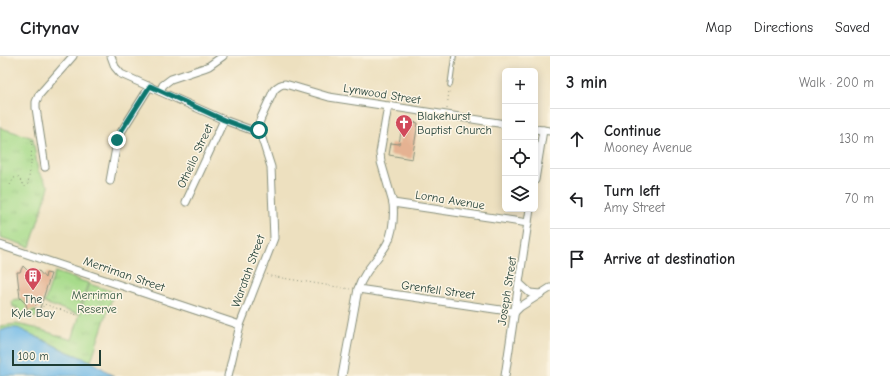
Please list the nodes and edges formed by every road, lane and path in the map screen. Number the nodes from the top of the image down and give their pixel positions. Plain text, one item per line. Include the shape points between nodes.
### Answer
1 (73, 56) edge
2 (111, 56) edge
3 (223, 56) edge
4 (454, 56) edge
5 (450, 85) joint
6 (150, 86) junction
7 (160, 91) junction
8 (388, 106) junction
9 (446, 115) junction
10 (224, 120) junction
11 (502, 124) edge
12 (259, 130) junction
13 (547, 131) edge
14 (40, 138) junction
15 (46, 167) dead end
16 (536, 176) edge
17 (110, 181) dead end
18 (10, 185) dead end
19 (186, 202) dead end
20 (393, 202) junction
21 (530, 212) edge
22 (528, 223) junction
23 (0, 245) edge
24 (261, 271) junction
25 (519, 283) junction
26 (550, 288) edge
27 (358, 289) junction
28 (540, 294) junction
29 (35, 301) dead end
30 (36, 308) junction
31 (38, 312) dead end
32 (515, 312) junction
33 (77, 315) dead end
34 (240, 325) junction
35 (228, 376) edge
36 (342, 376) edge
37 (505, 376) edge

1 - 14 street via 36,102
2 - 6 street via 119,73
3 - 7 street via 209,66 171,79
4 - 5 lane
5 - 9 path
6 - 7 street
6 - 17 street via 118,137
7 - 10 street
8 - 9 street, Lynwood Street
8 - 12 street, Lynwood Street via 322,96 281,84 274,90 261,118
8 - 20 street via 380,153
9 - 11 street, Lynwood Street
10 - 12 street via 254,131
10 - 19 street, Othello Street
12 - 24 street, Waratah Street via 271,167 274,236
13 - 16 street
14 - 15 street
14 - 18 path via 32,139 28,184 25,187 18,177 14,178
20 - 22 street, Lorna Avenue
20 - 27 street via 388,242 366,272
21 - 22 street, Joseph Street
22 - 25 street, Joseph Street
23 - 34 street, Merriman Street
24 - 27 path via 270,276
24 - 34 street, Waratah Street
25 - 28 street via 530,293
25 - 32 street, Joseph Street
26 - 28 street
27 - 32 street, Grenfell Street
27 - 36 street
28 - 32 street
29 - 30 path
30 - 31 path
30 - 33 path via 42,309 44,304
32 - 37 street, Joseph Street
34 - 35 street, Waratah Street

